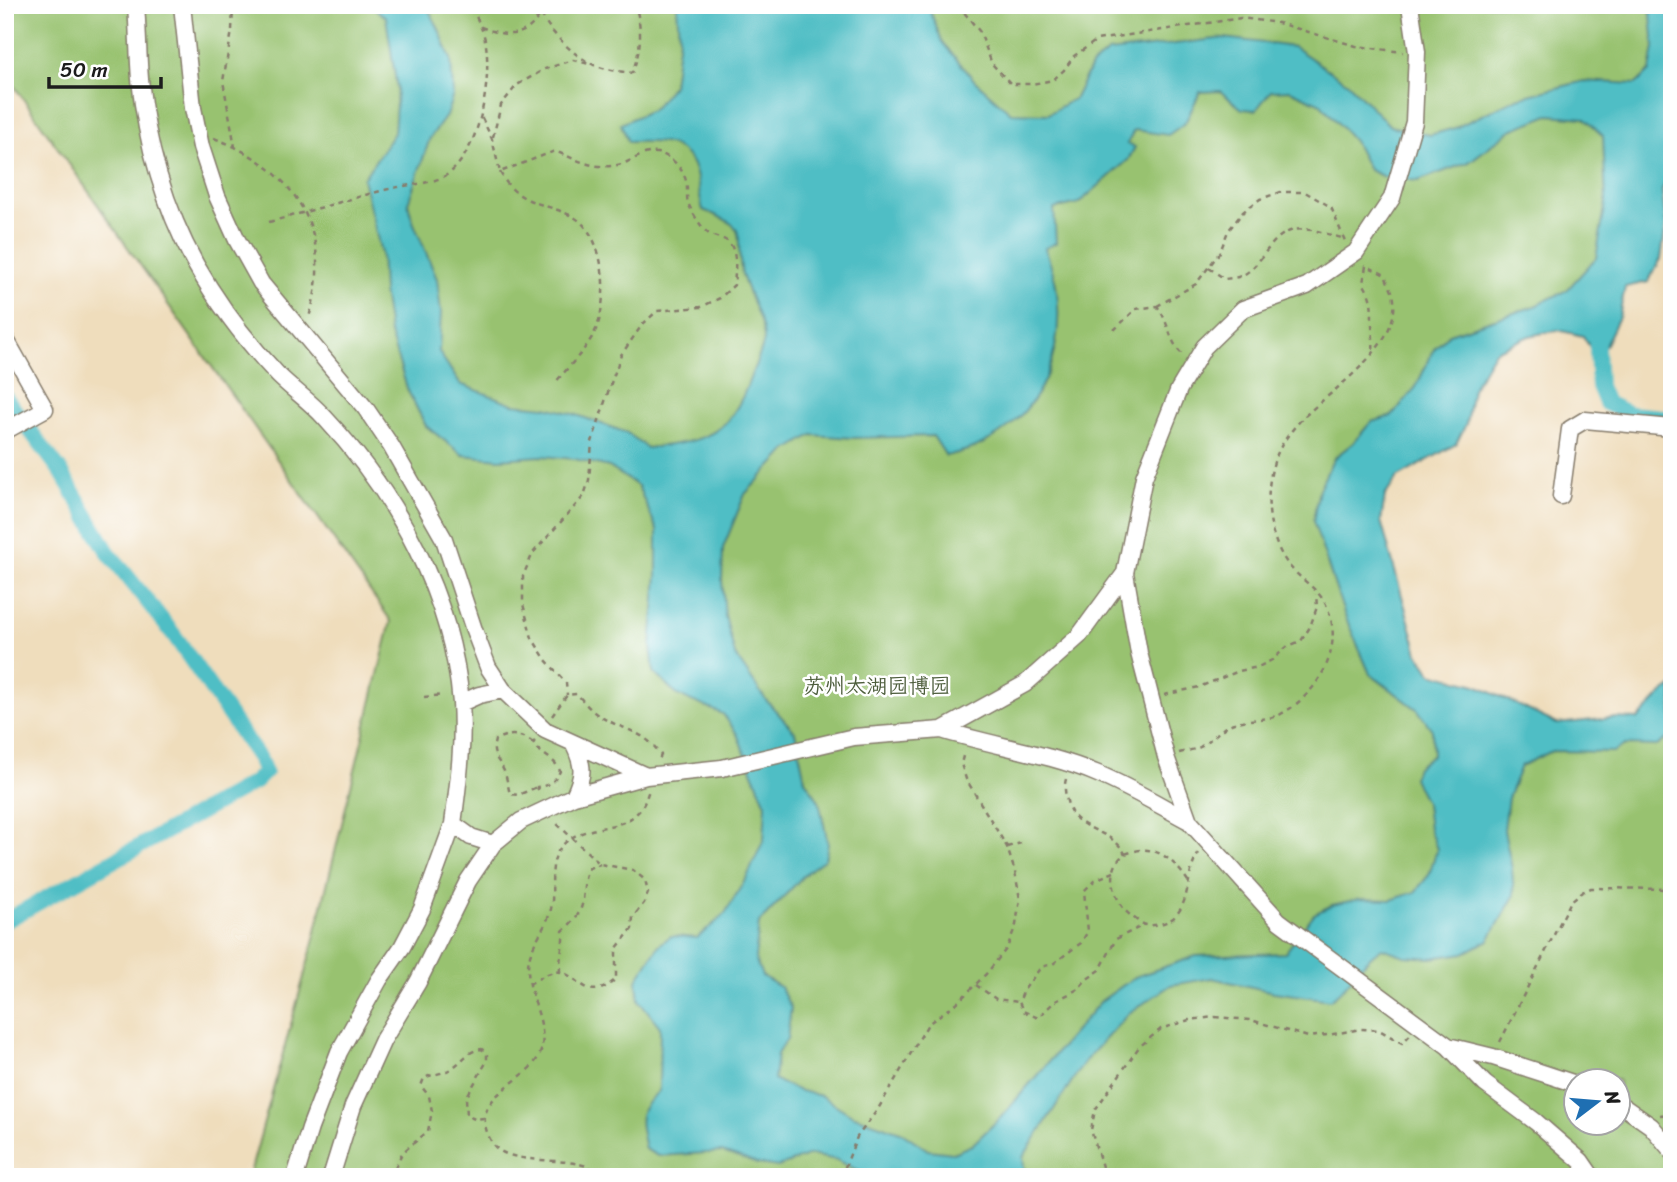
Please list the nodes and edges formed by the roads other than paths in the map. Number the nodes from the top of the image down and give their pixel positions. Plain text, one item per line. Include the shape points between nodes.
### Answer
1 (136, 5) edge
2 (182, 5) edge
3 (1410, 5) edge
4 (5, 338) edge
5 (1672, 428) edge
6 (7, 430) edge
7 (1561, 496) dead end
8 (1125, 573) junction
9 (503, 690) junction
10 (461, 703) junction
11 (942, 730) junction
12 (574, 745) junction
13 (650, 776) junction
14 (574, 796) junction
15 (1189, 821) junction
16 (453, 824) junction
17 (493, 844) junction
18 (1448, 1046) junction
19 (1562, 1079) edge
20 (1632, 1113) edge
21 (1672, 1151) edge
22 (295, 1177) edge
23 (331, 1177) edge
24 (1592, 1177) edge

1 - 10 street via 142,93 168,204 196,264 234,323 373,474 408,531 449,639
2 - 9 street via 192,108 217,196 237,240 261,284 366,410 417,490 444,539 488,667
3 - 8 street via 1416,52 1413,122 1392,198 1356,252 1307,286 1243,309 1204,347 1179,389 1144,477
4 - 6 street via 45,409
5 - 7 street via 1585,421 1570,429
8 - 11 street via 1079,636 1025,684
8 - 15 street via 1139,653 1166,757
9 - 10 street
9 - 12 street via 545,730
10 - 16 street
11 - 13 street via 854,737 722,768
11 - 15 street via 1097,774
12 - 13 street
12 - 14 street via 582,762 582,780
13 - 14 street
14 - 17 street via 521,821
15 - 18 street via 1279,922
16 - 17 street via 471,837
16 - 22 street via 422,909 339,1052
17 - 23 street via 468,881 418,982 383,1040 353,1106
18 - 19 street
18 - 24 street via 1485,1084 1581,1161
20 - 21 street via 1651,1126

